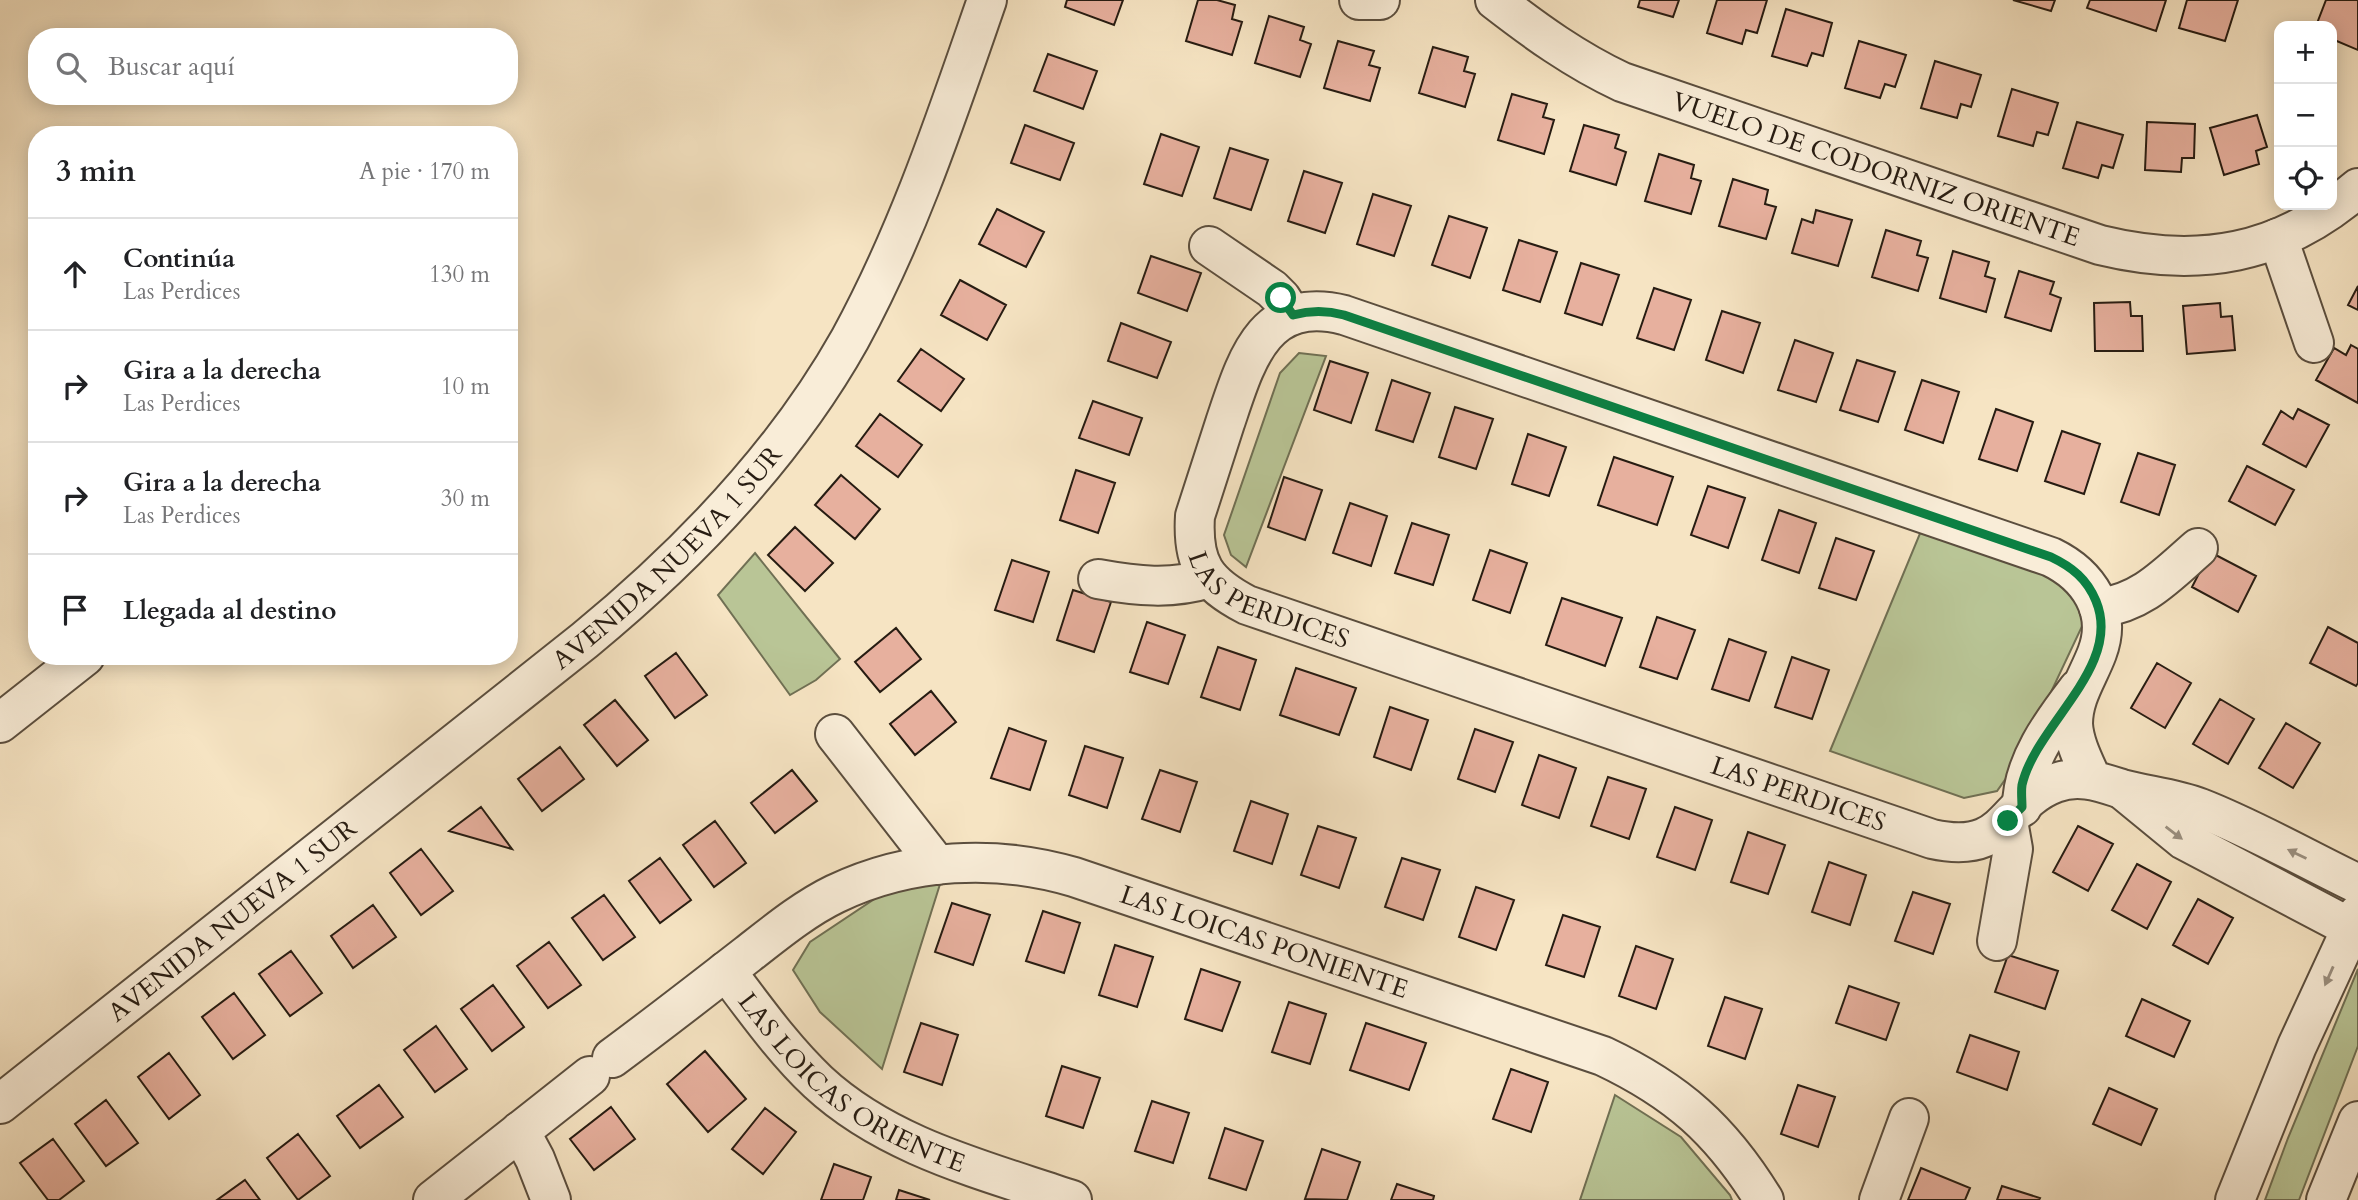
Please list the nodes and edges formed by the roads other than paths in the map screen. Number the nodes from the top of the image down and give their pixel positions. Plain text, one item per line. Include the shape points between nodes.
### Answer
1 (987, 0) edge
2 (1359, 0) edge
3 (1380, 0) edge
4 (1495, 0) edge
5 (2358, 188) edge
6 (2278, 238) junction
7 (1209, 246) dead end
8 (1293, 315) junction
9 (2314, 343) dead end
10 (2198, 548) dead end
11 (1209, 578) junction
12 (1098, 579) dead end
13 (2099, 608) junction
14 (74, 665) edge
15 (2081, 685) junction
16 (0, 723) edge
17 (835, 734) dead end
18 (2107, 784) junction
19 (2015, 814) junction
20 (937, 865) junction
21 (2358, 884) edge
22 (2354, 921) edge
23 (1997, 941) dead end
24 (726, 971) junction
25 (0, 1104) edge
26 (1909, 1118) dead end
27 (2358, 1121) edge
28 (520, 1131) junction
29 (433, 1200) edge
30 (551, 1200) edge
31 (1072, 1200) edge
32 (1764, 1200) edge
33 (1878, 1200) edge
34 (2235, 1200) edge
35 (2326, 1200) edge

1 - 25 street, AVENIDA NUEVA 1 SUR via 933,158 874,293 822,384 715,519 596,632
2 - 3 street
4 - 6 street, VUELO DE CODORNIZ ORIENTE via 1557,47 1622,82 2100,245 2156,256 2201,257 2241,251
5 - 6 street, VUELO DE CODORNIZ ORIENTE via 2325,214
6 - 9 street
7 - 8 street via 1272,289
8 - 11 street, LAS PERDICES via 1262,335 1252,351 1195,516 1198,559
8 - 13 street, LAS PERDICES via 1310,311 1344,315 2051,557 2082,577
10 - 13 street via 2140,596
11 - 12 street via 1167,586
11 - 19 street, LAS PERDICES via 1232,597 1263,611 1932,839 1975,841
13 - 15 street, LAS PERDICES via 2098,653
14 - 16 street
15 - 18 street, LAS PERDICES via 2073,724 2076,741
15 - 19 street, LAS PERDICES via 2047,733 2025,777
17 - 20 street
18 - 19 street, LAS PERDICES via 2073,779 2056,783 2037,792
21 -> 18 street, LAS PERDICES via 2200,808
18 -> 22 street, LAS PERDICES via 2183,840
19 - 23 street
20 - 24 street, LAS LOICAS PONIENTE via 902,870 834,894
20 - 32 street, LAS LOICAS PONIENTE via 1008,862 1041,867 1603,1056 1685,1105 1718,1136
22 -> 34 street
24 - 28 street, LAS LOICAS PONIENTE
24 - 31 street, LAS LOICAS ORIENTE via 818,1082 877,1125 937,1154
26 - 33 street
27 - 35 street
28 - 29 street, LAS LOICAS PONIENTE
28 - 30 street

